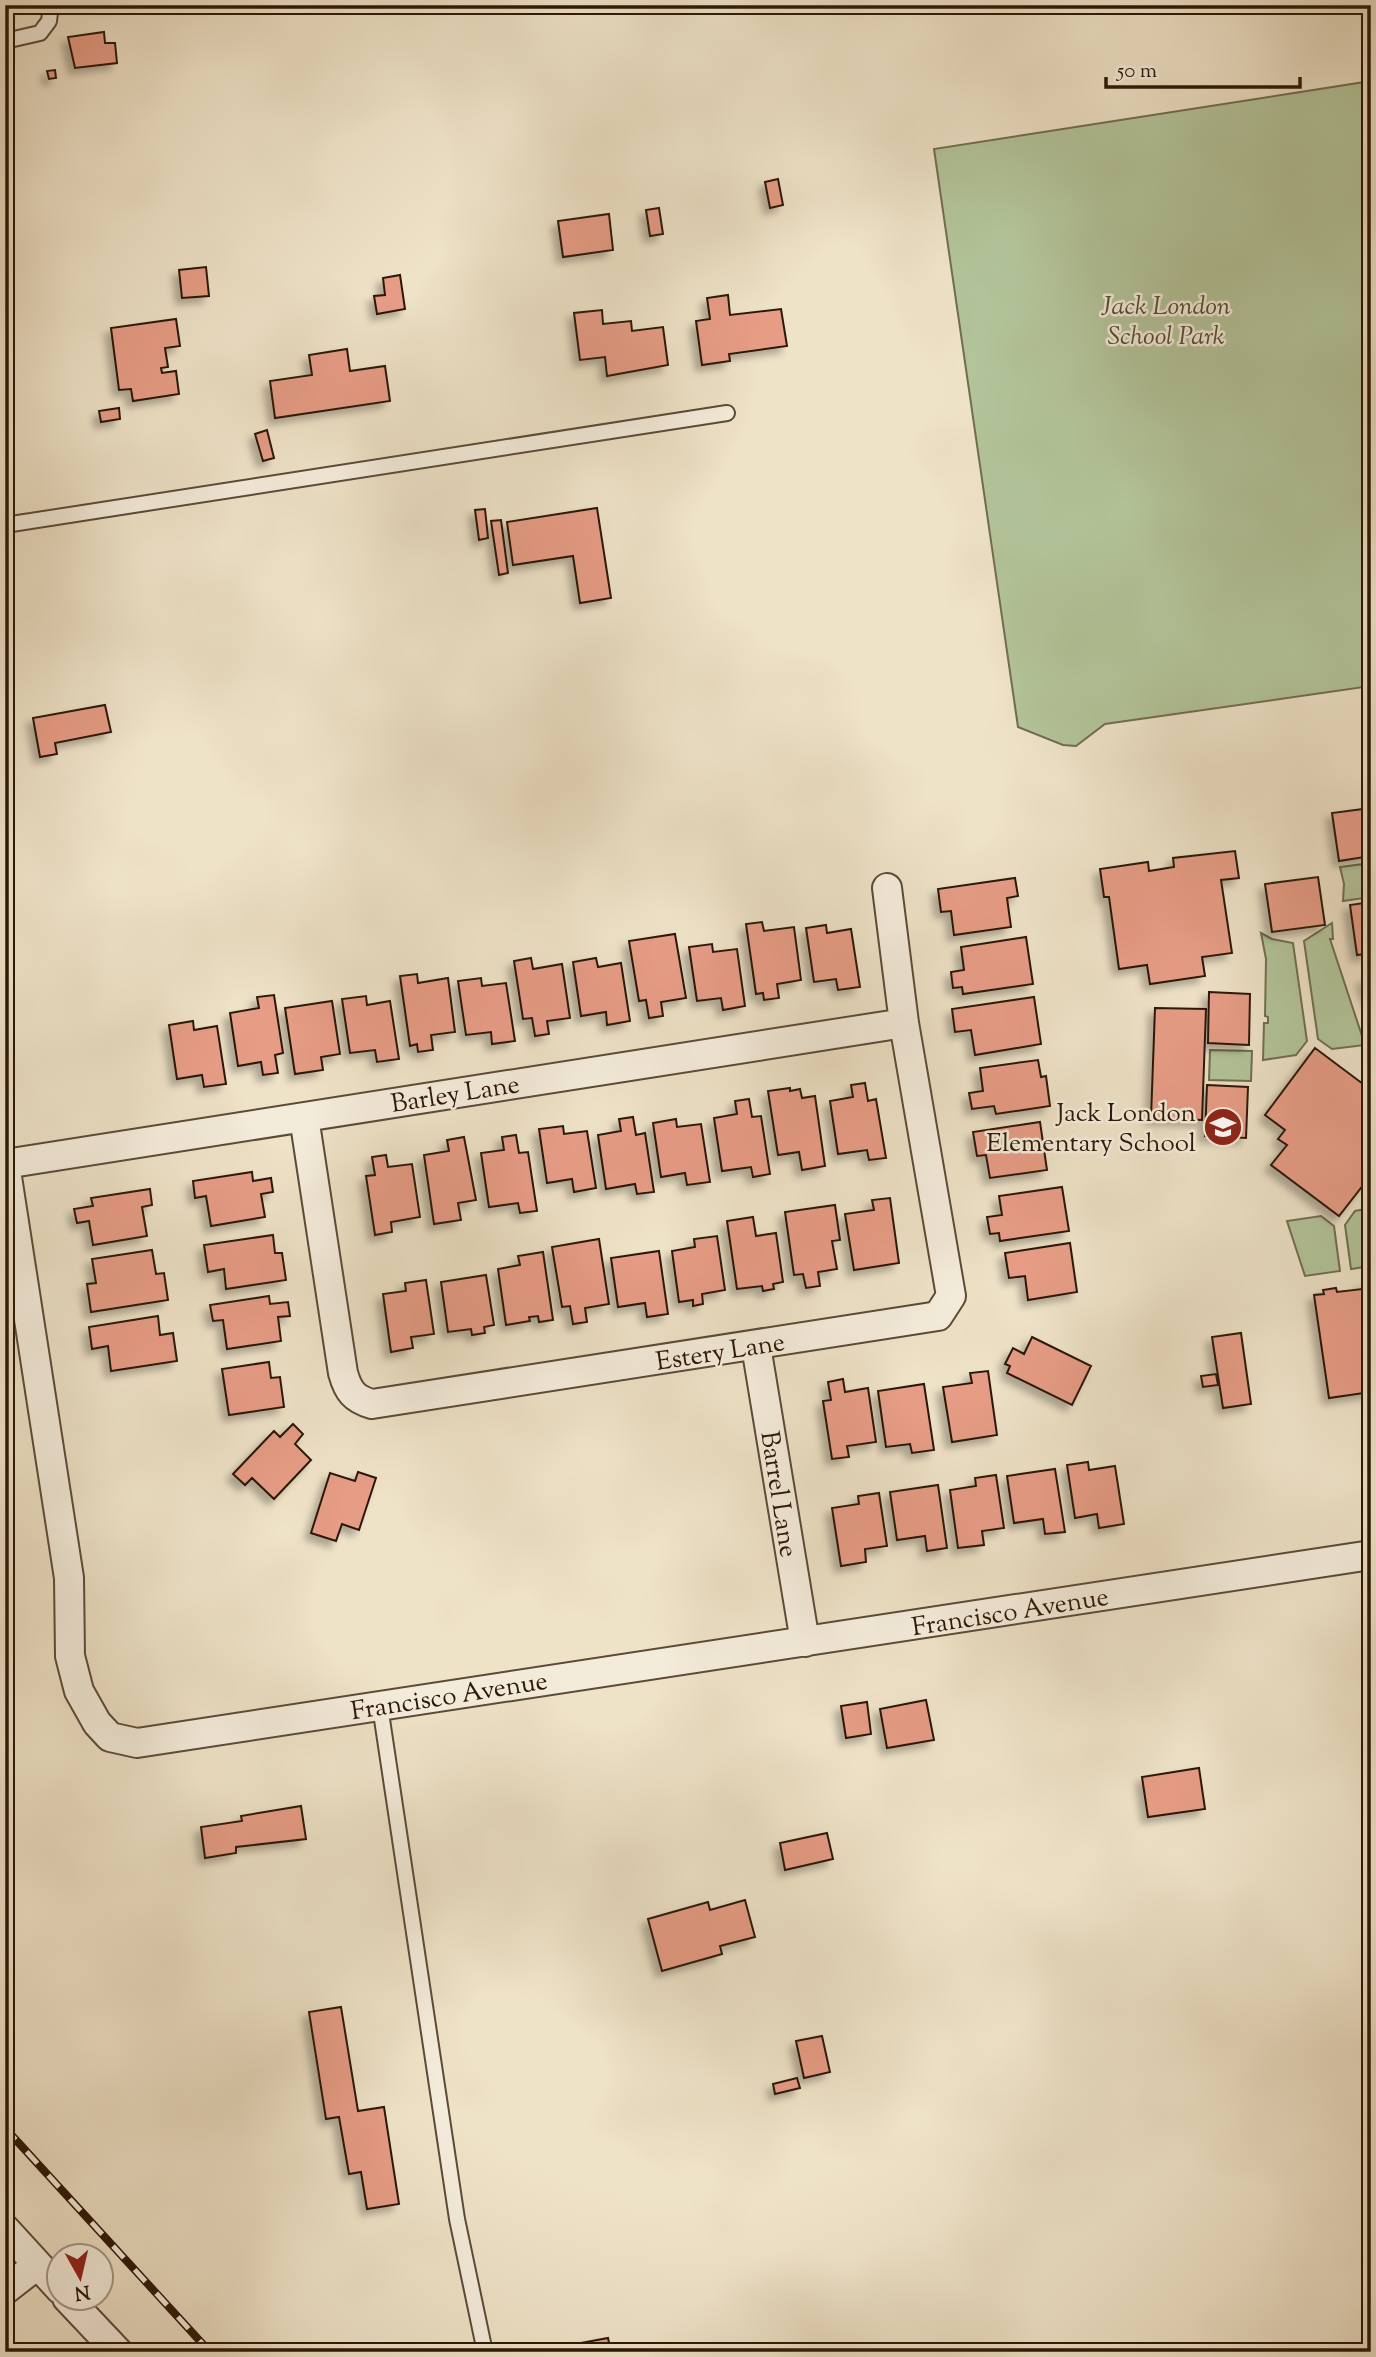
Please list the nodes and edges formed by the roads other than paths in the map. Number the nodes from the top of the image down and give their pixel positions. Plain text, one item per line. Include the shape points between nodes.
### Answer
1 (51, 5) edge
2 (5, 41) edge
3 (727, 413) dead end
4 (5, 525) edge
5 (887, 888) dead end
6 (904, 1023) junction
7 (304, 1117) junction
8 (5, 1164) edge
9 (756, 1346) junction
10 (1371, 1555) edge
11 (805, 1642) junction
12 (380, 1706) junction
13 (5, 2229) edge
14 (37, 2265) junction
15 (46, 2274) edge
16 (5, 2290) edge
17 (81, 2312) edge
18 (118, 2352) edge
19 (485, 2352) edge

1 - 2 lane via 49,21 40,33
3 - 4 lane
5 - 6 street, Estery Lane
6 - 7 street, Barley Lane
6 - 9 street, Estery Lane via 951,1296 946,1307 938,1316
7 - 8 street, Barley Lane
7 - 9 street, Estery Lane via 344,1373 347,1388 358,1400 372,1404
8 - 12 street, Francisco Avenue via 69,1578 70,1656 79,1691 97,1723 110,1737 137,1743
9 - 11 street, Barrel Lane
10 - 11 street, Francisco Avenue
11 - 12 street, Francisco Avenue
12 - 19 lane via 457,2219
13 - 14 street
14 - 15 street
14 - 16 street
17 - 18 street

